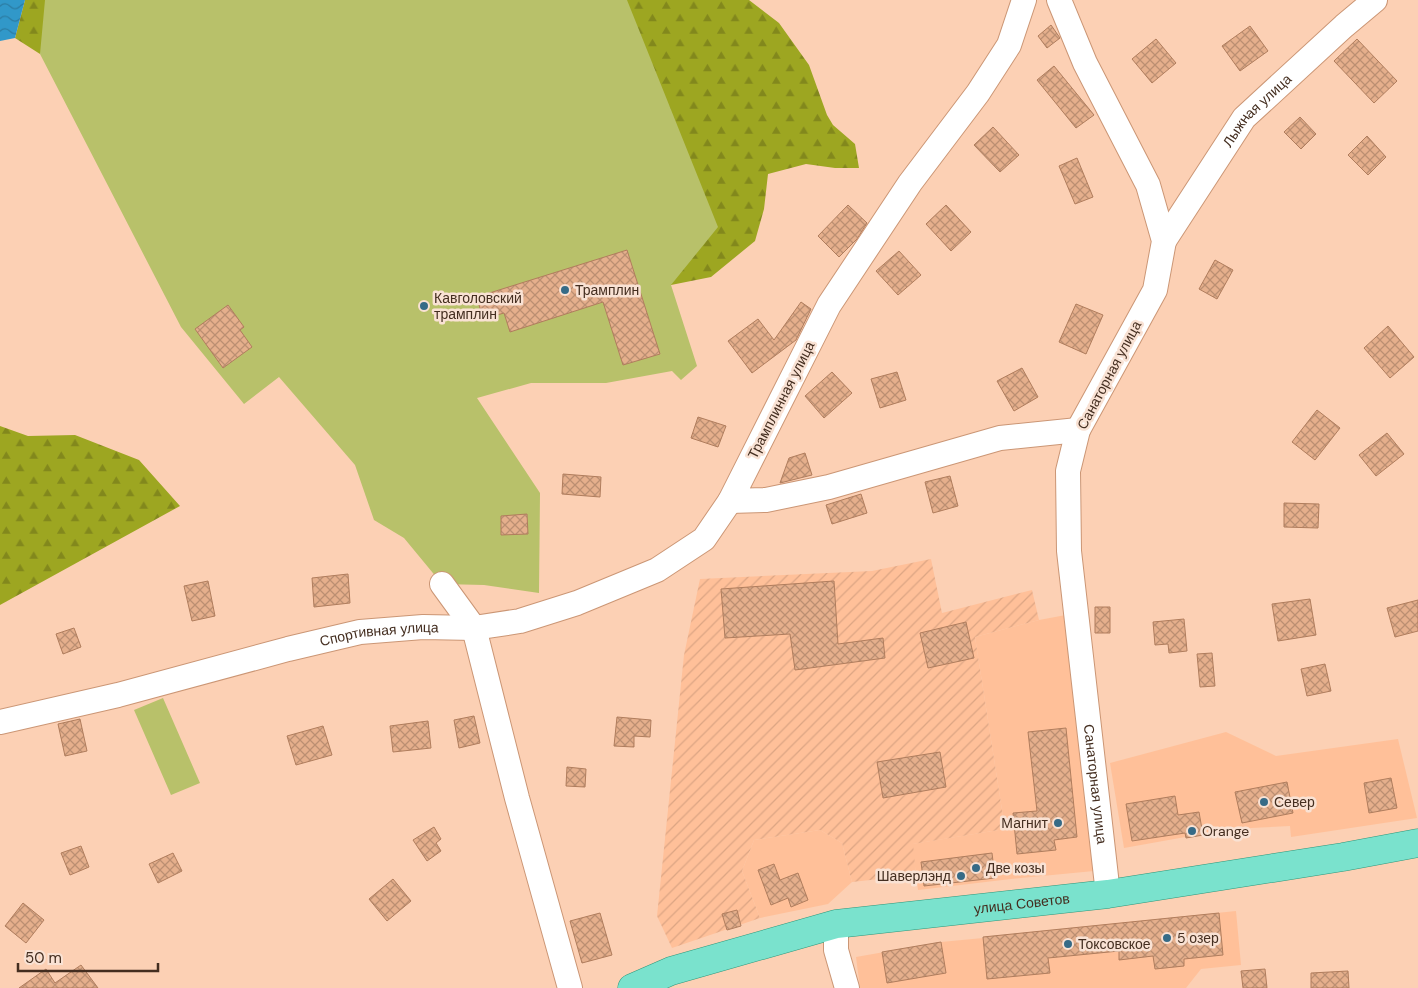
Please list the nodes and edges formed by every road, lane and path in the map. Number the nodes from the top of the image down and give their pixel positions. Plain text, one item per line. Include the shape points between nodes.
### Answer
1 (1024, 0) edge
2 (1059, 0) edge
3 (1375, 0) edge
4 (1164, 241) junction
5 (1078, 430) junction
6 (730, 500) junction
7 (442, 584) dead end
8 (474, 628) junction
9 (0, 722) edge
10 (1418, 843) edge
11 (1108, 894) junction
12 (836, 924) junction
13 (570, 988) edge
14 (632, 988) edge
15 (847, 988) edge

1 - 6 street, Трамплинная улица via 1008,45 978,93 910,183 829,305
2 - 4 street, Санаторная улица via 1085,63 1148,185
3 - 4 street, Лыжная улица via 1244,118
4 - 5 street, Санаторная улица via 1155,290
5 - 6 street via 1000,438 829,487 766,500
5 - 11 street, Санаторная улица via 1068,471 1069,551
6 - 8 street, Спортивная улица via 704,539 657,570 577,603 520,621
7 - 8 street
8 - 9 street, Спортивная улица via 360,632
8 - 13 street
10 - 11 main road, улица Советов via 1343,858
11 - 12 main road, улица Советов
12 - 14 main road, улица Советов via 671,971
12 - 15 street via 836,950

